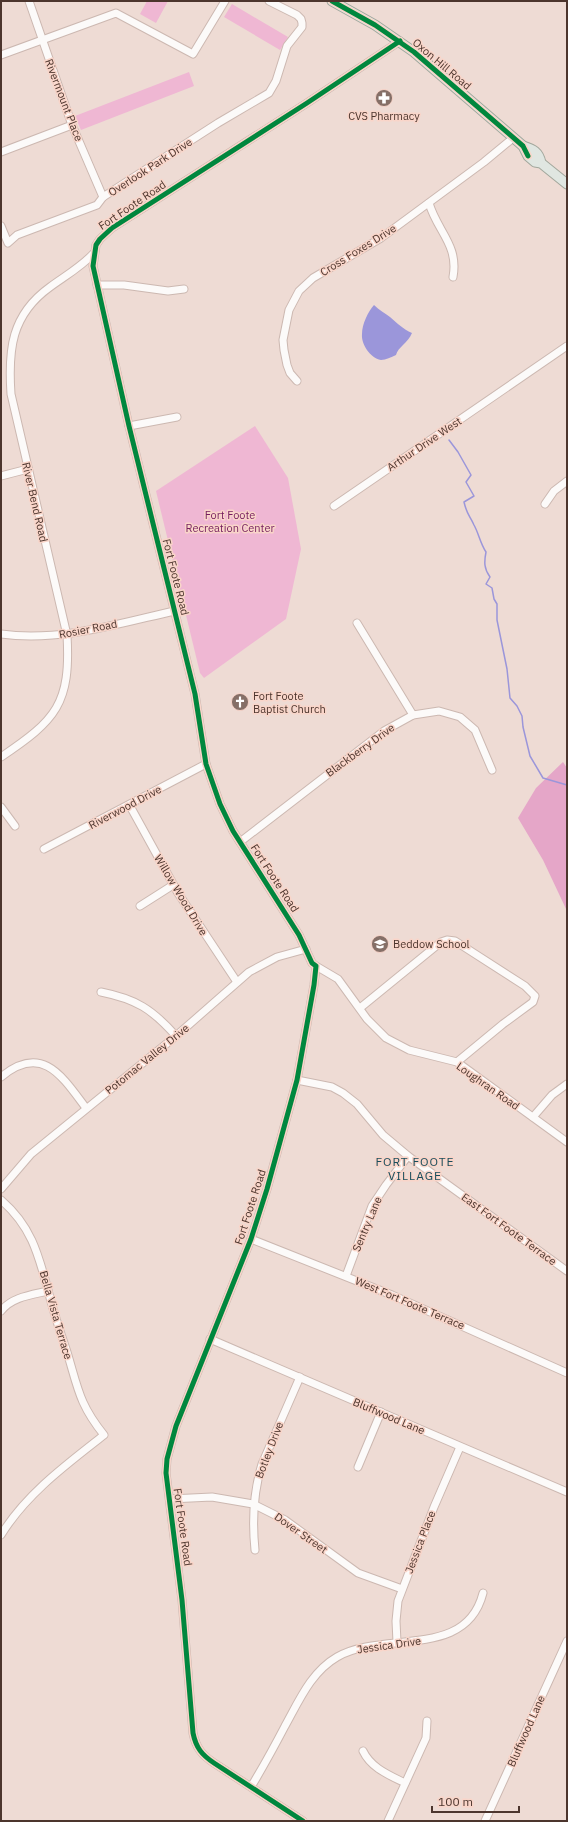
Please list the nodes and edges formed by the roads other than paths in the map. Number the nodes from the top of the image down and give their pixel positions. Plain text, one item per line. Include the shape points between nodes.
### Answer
1 (29, 1) edge
2 (225, 1) edge
3 (269, 1) edge
4 (332, 1) edge
5 (41, 40) junction
6 (400, 41) junction
7 (1, 55) edge
8 (72, 125) junction
9 (513, 138) junction
10 (1, 152) edge
11 (567, 184) edge
12 (103, 197) junction
13 (429, 203) junction
14 (1, 226) edge
15 (94, 253) junction
16 (453, 277) dead end
17 (97, 285) junction
18 (184, 289) dead end
19 (567, 346) edge
20 (297, 381) dead end
21 (177, 417) dead end
22 (129, 426) junction
23 (28, 469) junction
24 (1, 476) edge
25 (567, 481) edge
26 (545, 504) dead end
27 (334, 506) dead end
28 (174, 611) junction
29 (357, 623) dead end
30 (1, 634) edge
31 (67, 635) junction
32 (413, 715) junction
33 (1, 757) edge
34 (206, 764) junction
35 (492, 770) dead end
36 (130, 806) junction
37 (1, 807) edge
38 (15, 826) dead end
39 (240, 842) junction
40 (44, 849) dead end
41 (173, 885) junction
42 (140, 906) dead end
43 (306, 949) junction
44 (316, 966) junction
45 (237, 982) junction
46 (101, 992) dead end
47 (360, 1008) junction
48 (176, 1036) junction
49 (457, 1062) junction
50 (1, 1077) edge
51 (297, 1080) junction
52 (567, 1084) edge
53 (86, 1108) junction
54 (533, 1117) junction
55 (567, 1142) edge
56 (408, 1156) junction
57 (1, 1188) edge
58 (1, 1200) edge
59 (251, 1239) junction
60 (567, 1271) edge
61 (346, 1276) junction
62 (48, 1291) junction
63 (1, 1312) edge
64 (210, 1339) junction
65 (567, 1373) edge
66 (300, 1377) junction
67 (381, 1412) junction
68 (460, 1446) junction
69 (358, 1467) dead end
70 (567, 1492) edge
71 (170, 1499) junction
72 (253, 1504) junction
73 (1, 1535) edge
74 (255, 1550) dead end
75 (402, 1589) junction
76 (483, 1593) dead end
77 (397, 1642) junction
78 (567, 1642) edge
79 (427, 1721) dead end
80 (364, 1751) dead end
81 (405, 1783) junction
82 (251, 1787) junction
83 (303, 1821) edge
84 (388, 1821) edge
85 (485, 1821) edge

1 - 5 street, Rivermount Place
2 - 5 street via 193,54 116,13
3 - 12 street, Overlook Park Drive via 297,15 302,23 302,27 287,46 273,88 263,97
4 - 6 main road, Oxon Hill Road
5 - 7 street
5 - 8 street, Rivermount Place
6 - 9 main road, Oxon Hill Road via 437,70
6 - 15 street, Fort Foote Road via 112,228 100,239
8 - 10 street
8 - 12 street, Rivermount Place
9 - 11 main road, Oxon Hill Road via 535,162 542,162
9 - 13 street, Cross Foxes Drive
12 - 14 street, Overlook Park Drive via 97,205 17,235 8,243
13 - 16 street via 432,215 451,247 455,263
13 - 20 street, Cross Foxes Drive via 373,243 313,278 295,295 286,322 284,345 288,369
15 - 17 street, Fort Foote Road via 93,266
15 - 23 street, River Bend Road via 35,299 21,317 16,330 10,360 11,394
17 - 18 street
17 - 22 street, Fort Foote Road
19 - 27 street, Arthur Drive West
21 - 22 street
22 - 28 street, Fort Foote Road
23 - 24 street
23 - 31 street, River Bend Road
25 - 26 street via 554,491
28 - 31 street, Rosier Road
28 - 34 street, Fort Foote Road via 195,694
29 - 32 street
30 - 31 street, Rosier Road via 40,637
31 - 33 street, River Bend Road via 68,674 57,708 36,733
32 - 35 street, Blackberry Drive via 439,711 460,717 476,730
32 - 39 street, Blackberry Drive via 384,731
34 - 36 street, Riverwood Drive
34 - 39 street, Fort Foote Road via 220,804
36 - 40 street, Riverwood Drive
36 - 41 street, Willow Wood Drive
37 - 38 street
39 - 43 street, Fort Foote Road
41 - 42 street
41 - 45 street, Willow Wood Drive
43 - 44 street, Fort Foote Road
43 - 45 street, Potomac Valley Drive via 268,961
44 - 47 street, Loughran Road via 338,979
44 - 51 street, Fort Foote Road
45 - 48 street, Potomac Valley Drive
46 - 48 street via 126,998 141,1005 161,1020
47 - 49 street, Loughran Road via 375,1028 394,1043 414,1052
47 - 49 street via 442,942 451,940 459,943 534,993 535,999
48 - 53 street, Potomac Valley Drive
49 - 54 street, Loughran Road
50 - 53 street via 24,1064 43,1063 62,1077
51 - 56 street, East Fort Foote Terrace via 332,1087 343,1092 357,1104 383,1135
51 - 59 street, Fort Foote Road
52 - 54 street via 552,1095
53 - 57 street, Potomac Valley Drive via 31,1154
54 - 55 street, Loughran Road
56 - 60 street, East Fort Foote Terrace
56 - 61 street, Sentry Lane via 372,1206
58 - 62 street, Bella Vista Terrace via 27,1229
59 - 61 street, West Fort Foote Terrace
59 - 64 street, Fort Foote Road
61 - 65 street, West Fort Foote Terrace
62 - 63 street via 10,1303
62 - 73 street, Bella Vista Terrace via 81,1401 86,1412 104,1435 41,1486 15,1514
64 - 66 street, Bluffwood Lane
64 - 71 street, Fort Foote Road via 170,1446 166,1473
66 - 67 street, Bluffwood Lane
66 - 72 street, Botley Drive via 262,1464
67 - 68 street, Bluffwood Lane
67 - 69 street
68 - 70 street, Bluffwood Lane
68 - 75 street, Jessica Place
71 - 72 street, Dover Street via 218,1498
71 - 82 street, Fort Foote Road via 194,1740 206,1758
72 - 74 street, Botley Drive
72 - 75 street, Dover Street via 285,1520 358,1573
75 - 77 street, Jessica Place via 396,1616
76 - 77 street, Jessica Drive via 479,1607 461,1627 433,1638
77 - 82 street, Jessica Drive via 352,1650 323,1667 308,1686
78 - 85 street, Bluffwood Lane
79 - 81 street via 426,1738
80 - 81 street via 376,1768
81 - 84 street
82 - 83 street, Fort Foote Road

